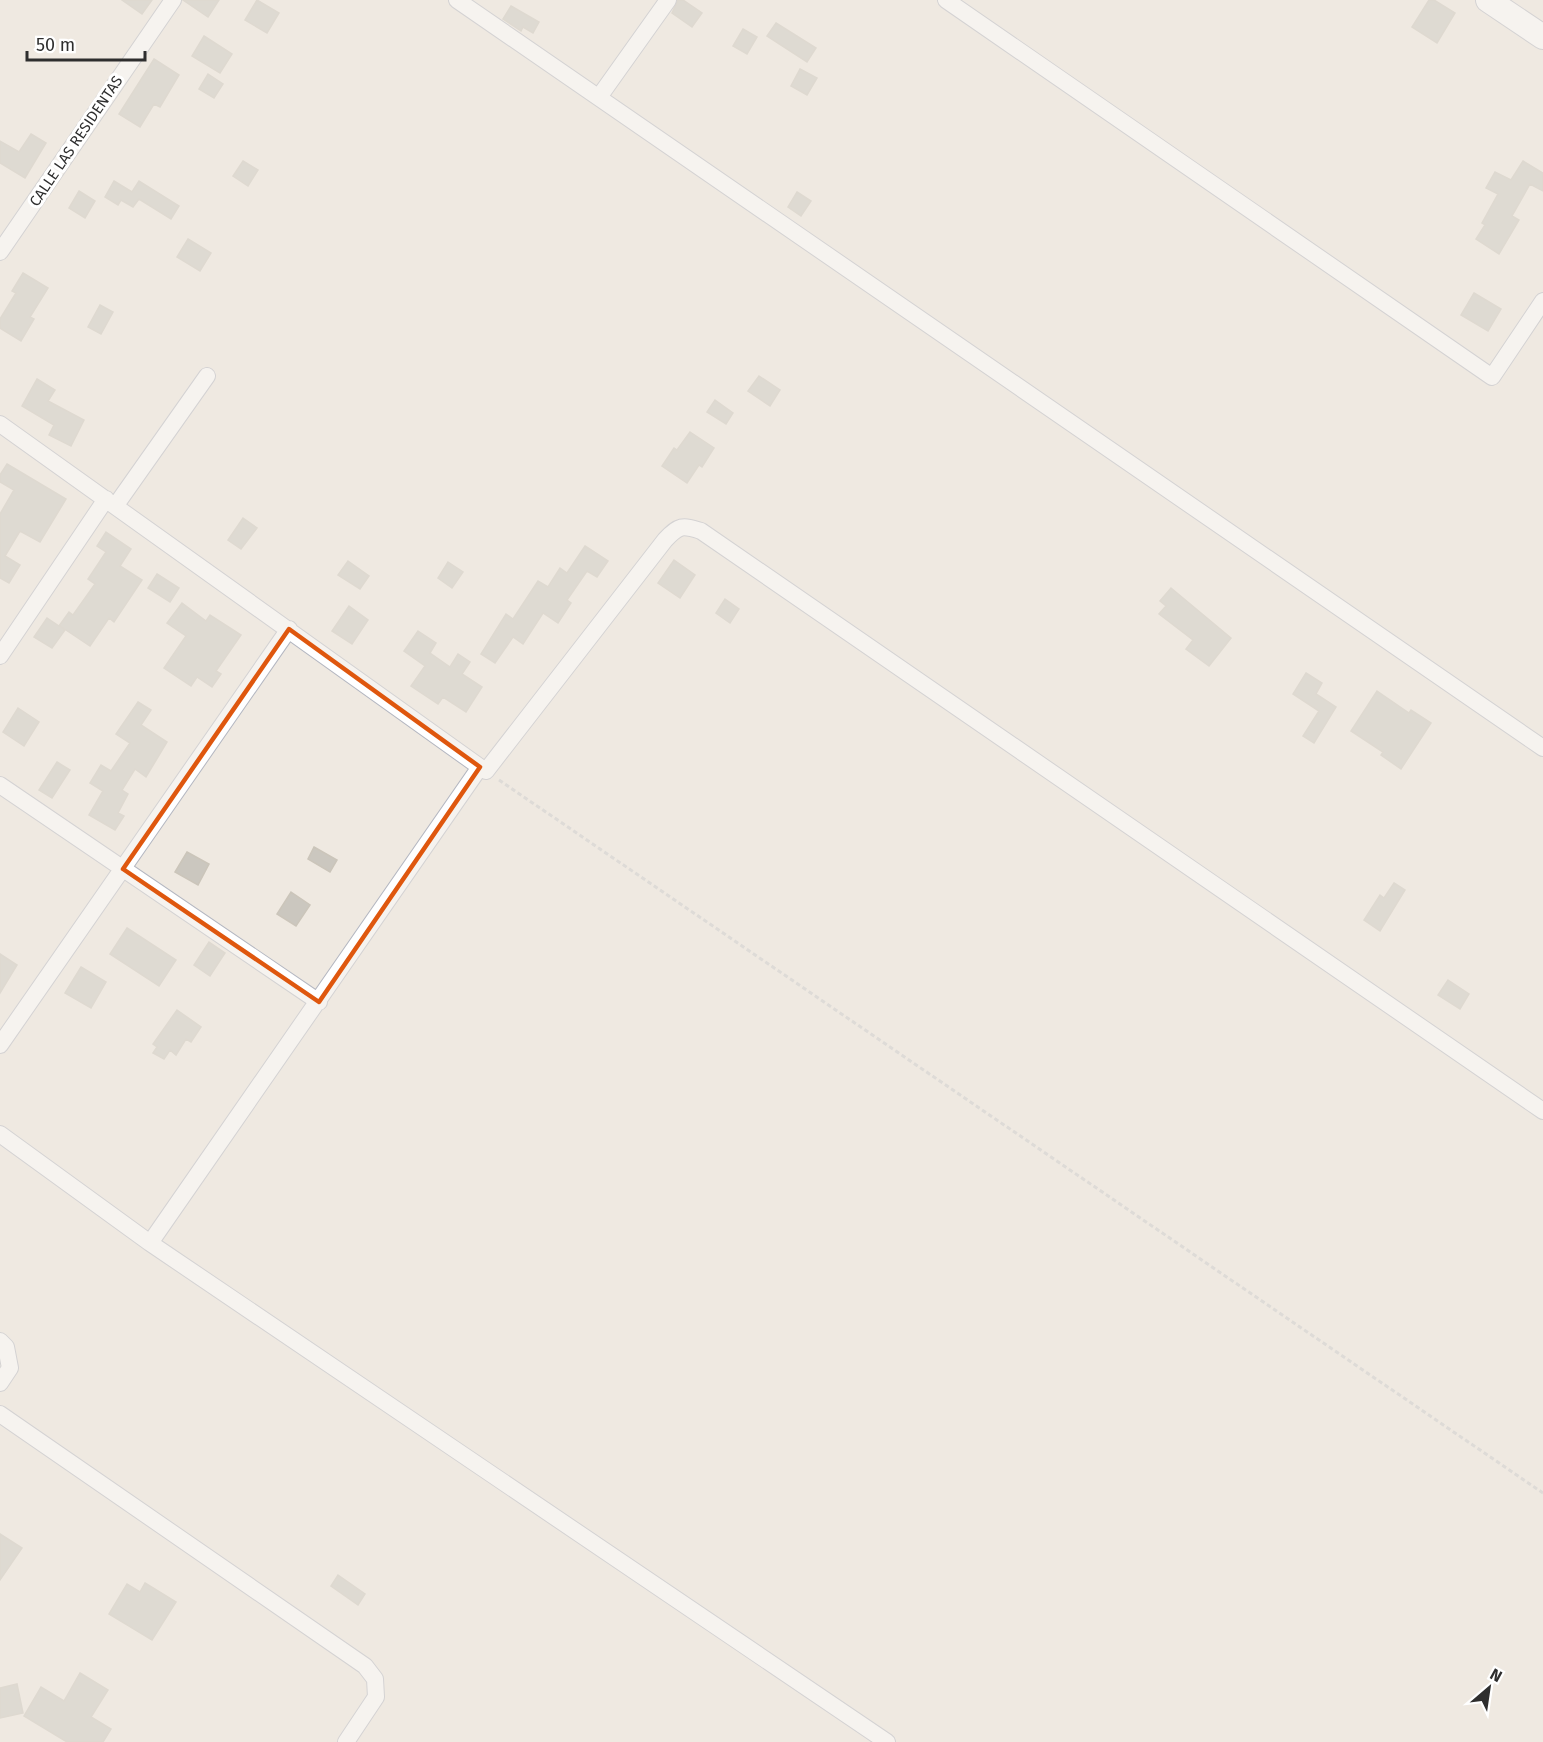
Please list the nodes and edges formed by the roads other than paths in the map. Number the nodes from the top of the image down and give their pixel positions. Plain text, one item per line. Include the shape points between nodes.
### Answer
1 (173, 0) edge
2 (458, 0) edge
3 (668, 0) edge
4 (946, 0) edge
5 (1488, 0) edge
6 (1543, 37) edge
7 (599, 97) junction
8 (0, 252) edge
9 (1543, 301) edge
10 (207, 376) dead end
11 (0, 424) edge
12 (111, 502) junction
13 (289, 629) junction
14 (0, 656) edge
15 (1543, 748) edge
16 (486, 771) road end
17 (0, 785) edge
18 (123, 869) junction
19 (319, 1002) junction
20 (0, 1045) edge
21 (1543, 1111) edge
22 (0, 1134) edge
23 (150, 1243) junction
24 (0, 1341) edge
25 (0, 1383) edge
26 (0, 1414) edge
27 (346, 1742) edge
28 (887, 1742) edge

1 - 8 street, CALLE LAS RESIDENTAS
2 - 7 street
3 - 7 street
4 - 9 street via 1492,377
5 - 6 street
7 - 15 street
10 - 12 street
11 - 12 street
12 - 13 street
12 - 14 street
13 - 18 street
13 - 19 street via 480,767
16 - 21 street via 665,540 681,526 700,531
17 - 18 street
18 - 19 street
18 - 20 street
19 - 23 street
22 - 23 street
23 - 28 street
24 - 25 street via 6,1347 10,1368
26 - 27 street via 365,1666 375,1679 376,1696

